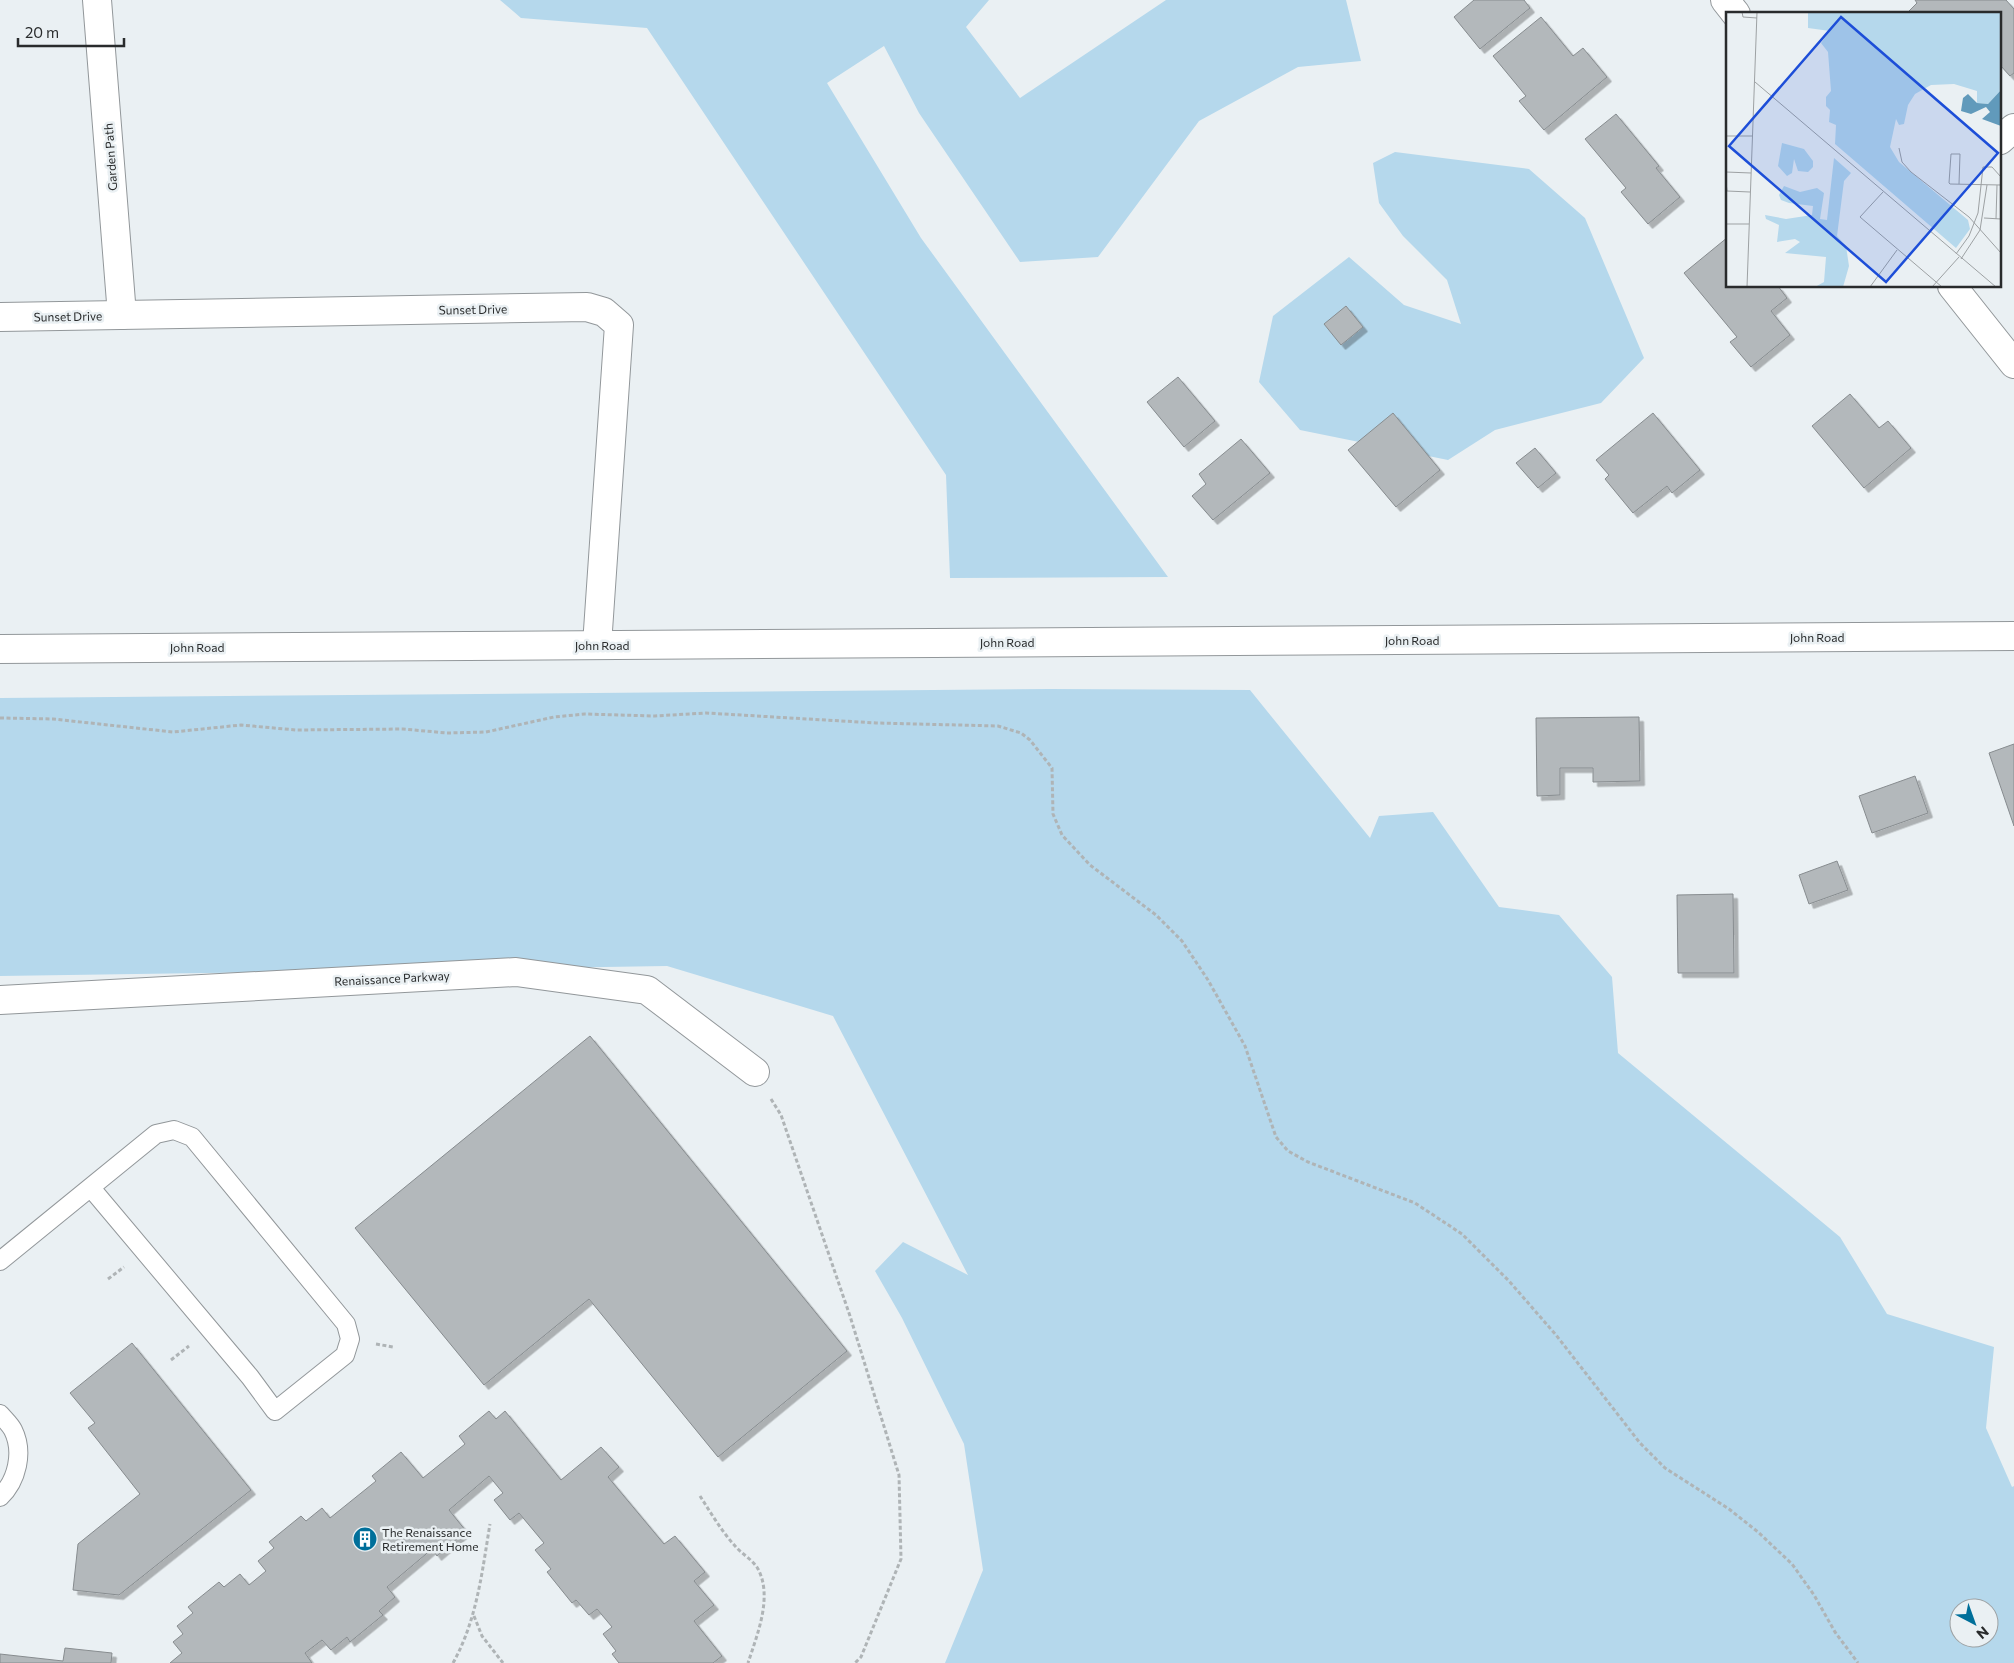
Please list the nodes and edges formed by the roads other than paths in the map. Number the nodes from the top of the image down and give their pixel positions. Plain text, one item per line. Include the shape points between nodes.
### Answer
1 (97, 0) edge
2 (1725, 0) edge
3 (1734, 12) edge
4 (2014, 128) edge
5 (2002, 138) edge
6 (1954, 288) edge
7 (122, 315) junction
8 (0, 317) edge
9 (2014, 364) edge
10 (2014, 636) edge
11 (597, 645) junction
12 (0, 649) edge
13 (0, 1000) edge
14 (755, 1072) road end
15 (91, 1188) junction
16 (0, 1260) edge
17 (0, 1414) edge
18 (0, 1497) edge

1 - 7 street, Garden Path
2 - 3 street
4 - 5 street
6 - 9 street
7 - 8 street, Sunset Drive
7 - 11 street, Sunset Drive via 587,307 604,312 619,325
10 - 11 street, John Road
11 - 12 street, John Road
13 - 14 street, Renaissance Parkway via 516,972 647,990
15 - 15 lane via 156,1134 174,1130 192,1137 346,1324 350,1339 345,1355 275,1411
15 - 16 lane
17 - 18 lane via 13,1431 19,1460 9,1488

